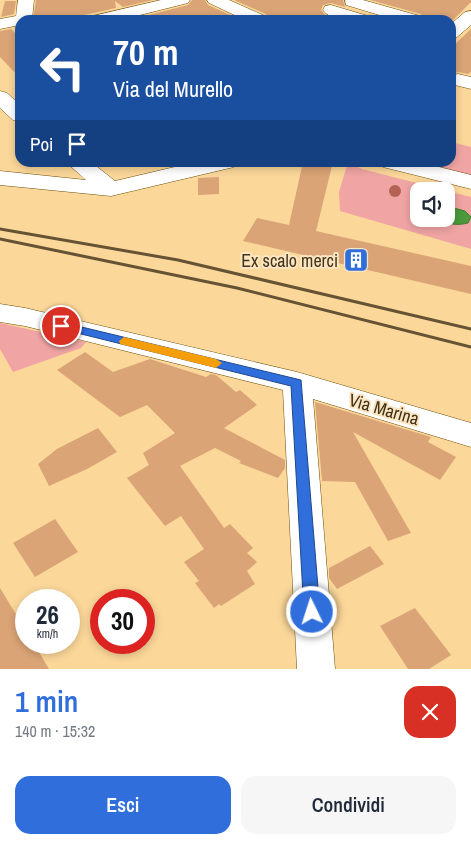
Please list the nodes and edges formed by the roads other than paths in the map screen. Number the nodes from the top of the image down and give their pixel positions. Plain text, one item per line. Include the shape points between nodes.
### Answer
1 (26, 0) edge
2 (182, 0) edge
3 (219, 1) edge
4 (168, 2) edge
5 (352, 2) dead end
6 (331, 10) dead end
7 (393, 10) edge
8 (24, 15) edge
9 (118, 15) edge
10 (248, 15) edge
11 (346, 15) edge
12 (471, 16) edge
13 (15, 21) edge
14 (0, 24) edge
15 (456, 28) edge
16 (0, 97) edge
17 (15, 106) edge
18 (83, 167) edge
19 (205, 167) edge
20 (411, 167) edge
21 (0, 178) edge
22 (471, 182) edge
23 (111, 189) junction
24 (0, 313) edge
25 (297, 383) junction
26 (471, 436) edge
27 (316, 669) edge

1 - 8 street
2 - 4 street
3 - 10 street
4 - 9 street
5 - 7 street
6 - 11 street
12 - 15 street
13 - 14 street
16 - 17 street
18 - 23 street
19 - 23 street
20 - 22 street
21 - 23 street
24 - 25 street, Via Marina
25 - 26 street, Via Marina
25 - 27 street

